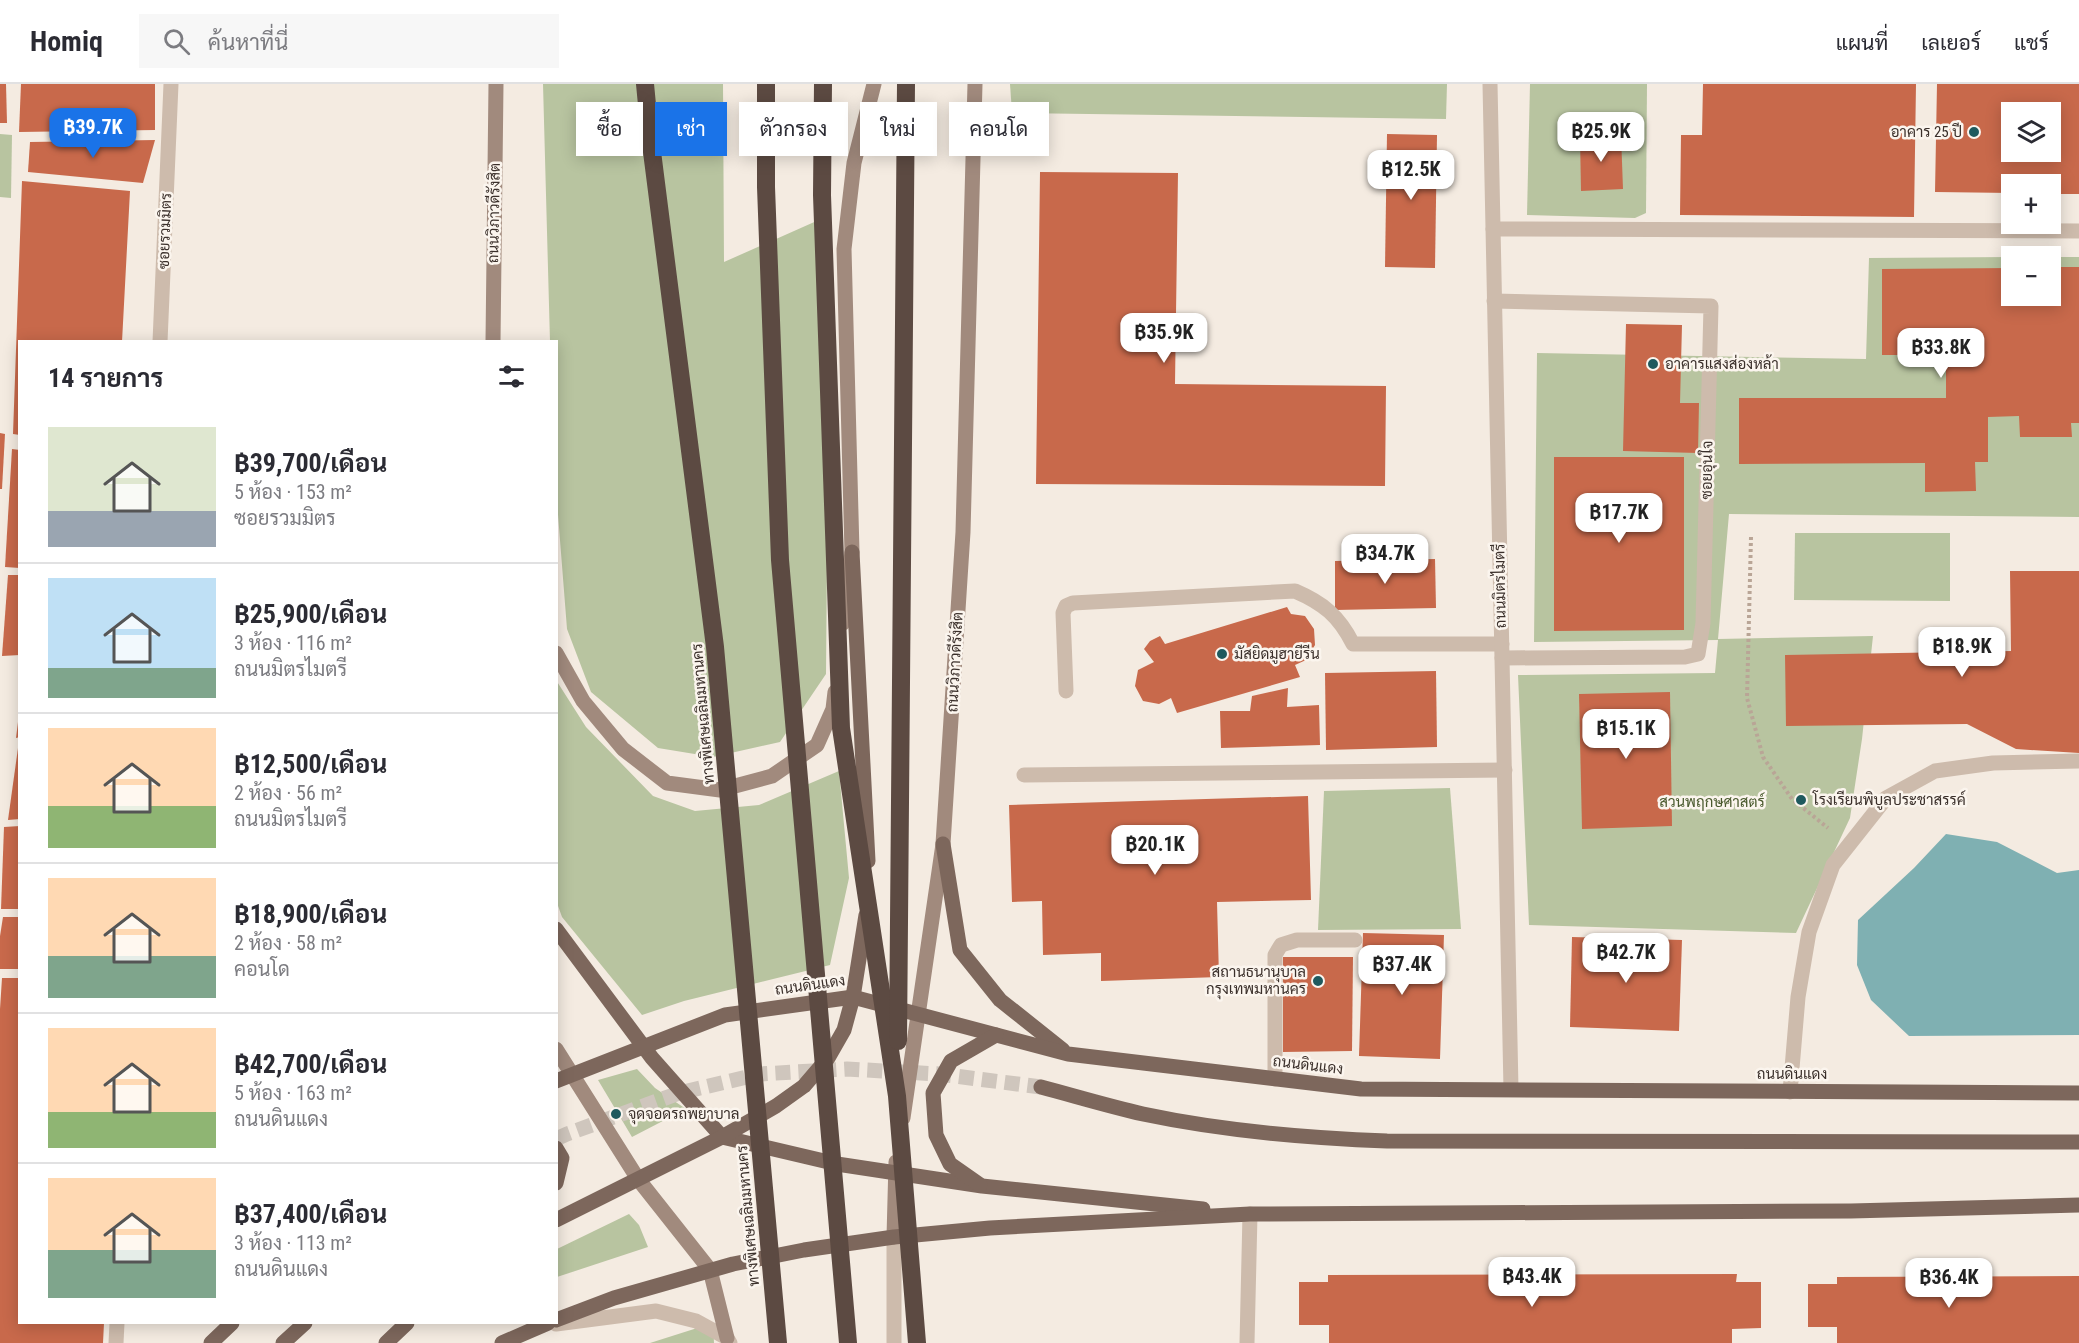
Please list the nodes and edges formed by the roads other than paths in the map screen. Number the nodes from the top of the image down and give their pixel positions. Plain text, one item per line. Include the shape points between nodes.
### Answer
1 (171, 84) edge
2 (496, 84) edge
3 (645, 84) edge
4 (766, 84) edge
5 (823, 84) edge
6 (874, 84) edge
7 (906, 84) edge
8 (975, 84) edge
9 (1490, 84) edge
10 (1493, 229) junction
11 (2079, 231) edge
12 (1494, 301) junction
13 (160, 340) edge
14 (493, 340) edge
15 (852, 552) junction
16 (1502, 651) junction
17 (558, 657) edge
18 (1066, 691) dead end
19 (2079, 761) edge
20 (1504, 770) junction
21 (1024, 775) dead end
22 (944, 844) junction
23 (558, 932) edge
24 (1355, 940) dead end
25 (854, 997) junction
26 (920, 1013) junction
27 (996, 1035) junction
28 (643, 1048) junction
29 (558, 1052) edge
30 (1068, 1054) junction
31 (573, 1075) junction
32 (1275, 1079) junction
33 (558, 1080) edge
34 (1041, 1087) tunnel mouth
35 (1511, 1089) junction
36 (1790, 1092) junction
37 (2079, 1093) edge
38 (897, 1096) junction
39 (722, 1137) junction
40 (2079, 1142) edge
41 (558, 1151) edge
42 (894, 1173) junction
43 (558, 1175) edge
44 (638, 1179) junction
45 (982, 1186) junction
46 (2079, 1205) edge
47 (1250, 1214) junction
48 (558, 1219) edge
49 (894, 1237) junction
50 (710, 1270) junction
51 (558, 1319) edge
52 (558, 1322) edge
53 (117, 1324) edge
54 (231, 1324) edge
55 (303, 1324) edge
56 (406, 1324) edge
57 (544, 1324) edge
58 (728, 1341) edge
59 (116, 1343) edge
60 (211, 1343) edge
61 (283, 1343) edge
62 (386, 1343) edge
63 (502, 1343) edge
64 (778, 1343) edge
65 (848, 1343) edge
66 (894, 1343) edge
67 (917, 1343) edge
68 (1247, 1343) edge

1 - 13 street, ซอยรวมมิตร
2 - 14 main road, ถนนวิภาวดีรังสิต
3 - 64 highway, ทางพิเศษเฉลิมมหานคร, bridge via 715,646
4 - 65 highway, bridge via 766,187 780,560
5 - 38 highway, bridge via 822,195 841,728
6 - 15 main road via 854,163 844,249
7 - 38 highway, bridge
8 - 22 main road, ถนนวิภาวดีรังสิต via 963,532
9 - 10 street, ถนนมิตรไมตรี
10 - 11 street
10 - 12 street, ถนนมิตรไมตรี
12 - 16 street, ถนนมิตรไมตรี
12 - 16 street, ซอยอุ่นใจ via 1711,306 1703,623 1698,654 1685,657
15 - 17 main road via 833,709 817,745 772,776 720,790 667,783 623,750 583,701
15 - 25 main road via 870,891
16 - 18 street via 1353,644 1344,626 1329,610 1295,591 1073,603 1066,606 1064,614
16 - 20 street, ถนนมิตรไมตรี
19 - 36 street via 1994,763 1935,771 1886,798 1833,865 1809,932 1798,997
20 - 21 street
20 - 35 street, ถนนมิตรไมตรี
22 - 26 main road, ถนนวิภาวดีรังสิต
22 - 30 main road via 960,950 1000,1000
23 - 28 main road
24 - 32 street via 1297,940 1281,945 1275,955
25 - 26 main road, ถนนดินแดง
25 - 28 main road, ถนนดินแดง via 725,1015
25 - 39 main road via 844,1030 828,1058 804,1086
26 - 27 main road, ถนนดินแดง
26 - 42 main road, ถนนวิภาวดีรังสิต
27 - 30 main road, ถนนดินแดง
27 - 45 main road via 951,1061 933,1093 936,1135 950,1164
28 - 31 main road, ถนนดินแดง
28 - 39 main road
29 - 31 main road
30 - 32 main road, ถนนดินแดง
31 - 33 main road, ถนนดินแดง
31 - 44 main road
32 - 35 main road, ถนนดินแดง via 1361,1089
34 - 40 main road via 1143,1114 1305,1138
35 - 36 main road, ถนนดินแดง
36 - 37 main road, ถนนดินแดง
38 - 67 highway, bridge
39 - 42 main road
39 - 44 main road
41 - 43 main road via 562,1158
42 - 45 main road
42 - 49 main road, ถนนวิภาวดีรังสิต
44 - 48 main road
44 - 50 main road
45 - 47 main road
46 - 47 main road via 1851,1211
47 - 49 main road
47 - 68 street
49 - 50 main road via 804,1250
49 - 66 street
50 - 51 main road
50 - 58 main road
52 - 58 street via 656,1311 696,1321
53 - 59 street
54 - 60 main road
55 - 61 main road
56 - 62 main road
57 - 63 main road

